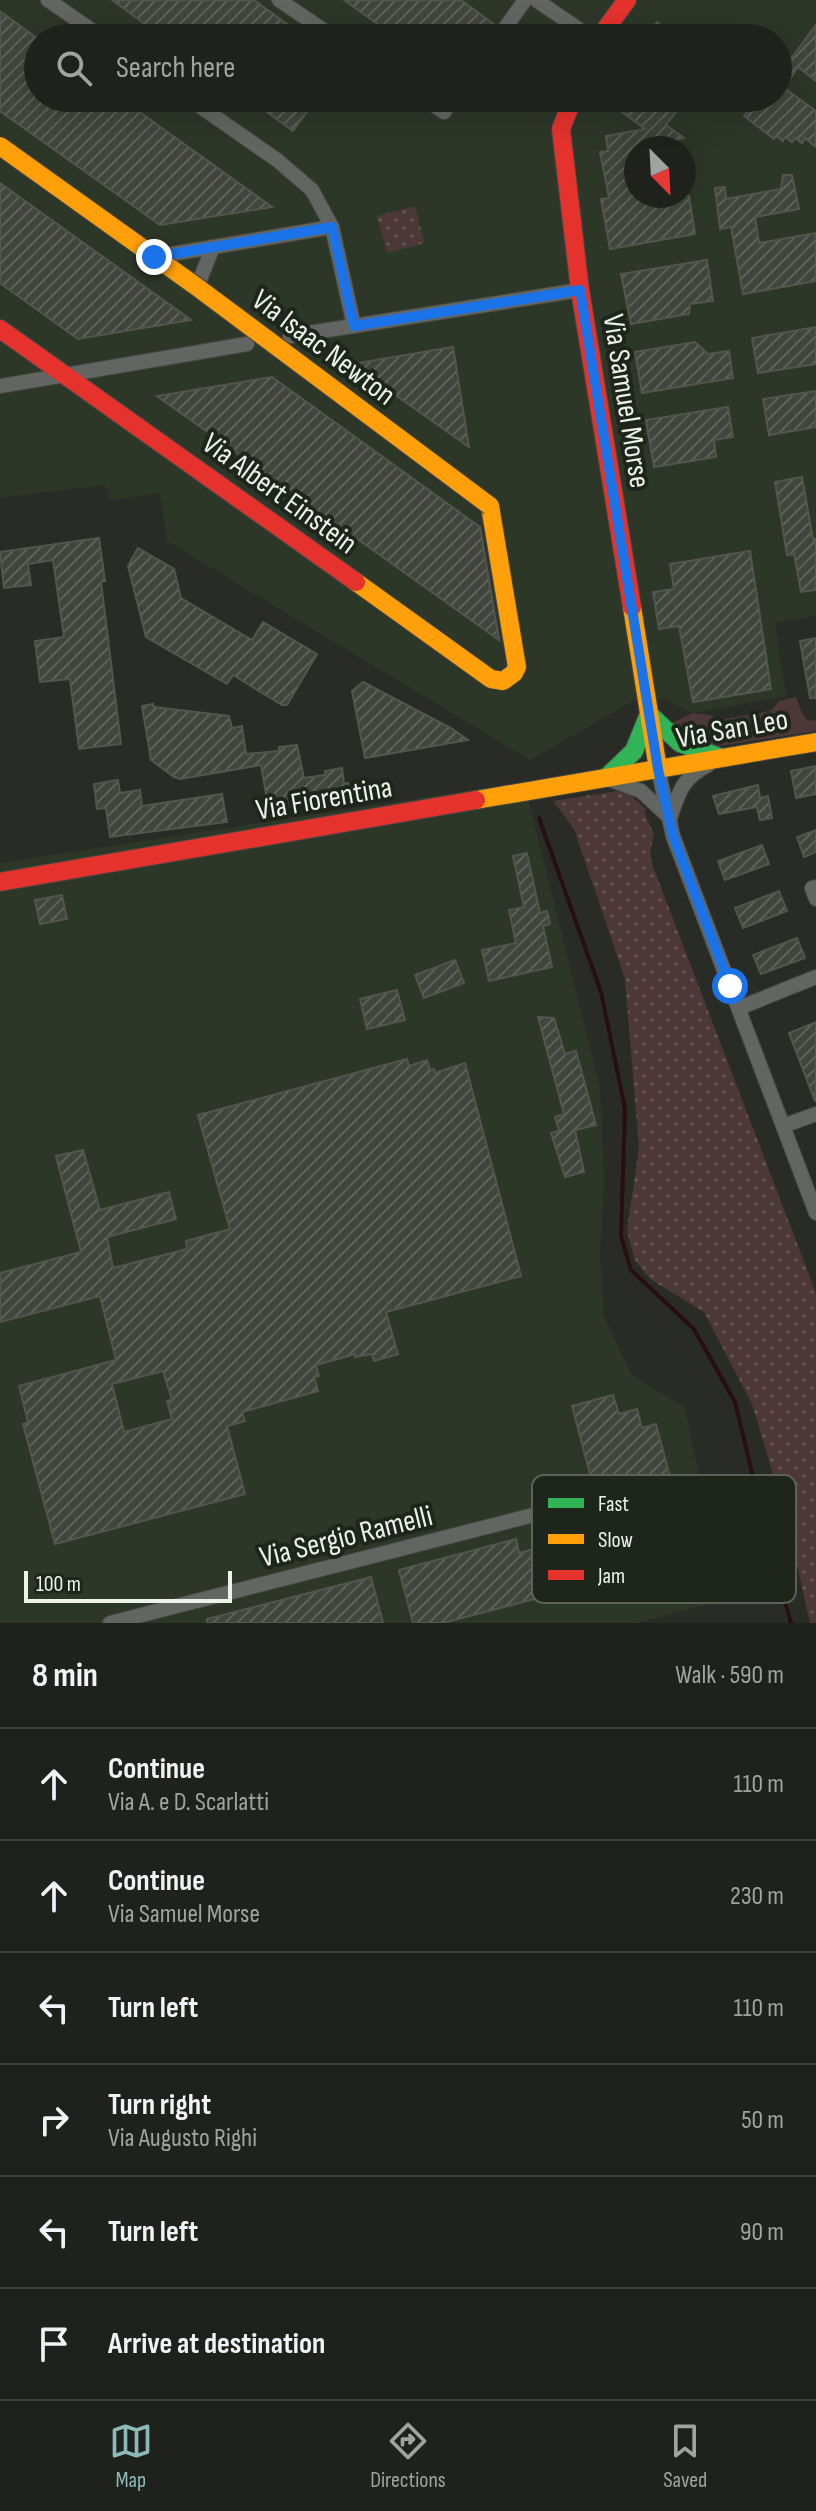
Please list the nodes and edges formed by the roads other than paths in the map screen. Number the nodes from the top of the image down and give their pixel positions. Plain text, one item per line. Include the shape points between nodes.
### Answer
1 (48, 0) edge
2 (279, 0) edge
3 (525, 0) edge
4 (536, 0) edge
5 (627, 0) edge
6 (83, 24) edge
7 (314, 24) edge
8 (508, 24) edge
9 (571, 24) edge
10 (609, 24) edge
11 (208, 112) edge
12 (568, 112) edge
13 (0, 146) edge
14 (332, 227) junction
15 (213, 247) junction
16 (154, 257) junction
17 (197, 287) junction
18 (580, 290) junction
19 (354, 326) junction
20 (0, 329) edge
21 (290, 336) dead end
22 (247, 344) dead end
23 (66, 375) junction
24 (0, 386) edge
25 (516, 655) joint
26 (649, 714) junction
27 (816, 742) edge
28 (723, 758) junction
29 (658, 769) junction
30 (606, 778) junction
31 (670, 818) junction
32 (0, 882) edge
33 (816, 887) edge
34 (816, 899) edge
35 (816, 977) edge
36 (739, 1008) junction
37 (816, 1114) edge
38 (783, 1126) junction
39 (816, 1213) edge
40 (532, 1515) edge
41 (110, 1623) edge

1 - 6 street
2 - 7 street
3 - 8 street
4 - 9 street
5 - 10 street
11 - 14 street via 312,190
12 - 18 street, Via Samuel Morse via 561,129
13 - 16 street, Via Isaac Newton, bridge
14 - 15 street
14 - 19 street
15 - 16 street
15 - 17 street
16 - 17 street, Via Isaac Newton, bridge
17 - 25 street, Via Isaac Newton, bridge via 490,506
18 - 19 street
18 - 26 street, Via Samuel Morse
19 - 21 street
20 - 23 street, Via Albert Einstein
22 - 23 street
23 - 24 street
23 - 25 street, Via Albert Einstein via 491,679 503,681 514,673
26 - 28 street via 674,742
26 - 29 street, Via Samuel Morse
26 - 30 street via 634,751
27 - 28 street, Via San Leo
28 - 29 street, Via San Leo
28 - 31 street via 694,772 682,785
29 - 30 street, Via Fiorentina
29 - 31 street
30 - 31 street via 641,791
30 - 32 street, Via Fiorentina
31 - 36 street
33 - 34 street
35 - 36 street
36 - 38 street
37 - 38 street
38 - 39 street
40 - 41 street, Via Sergio Ramelli

